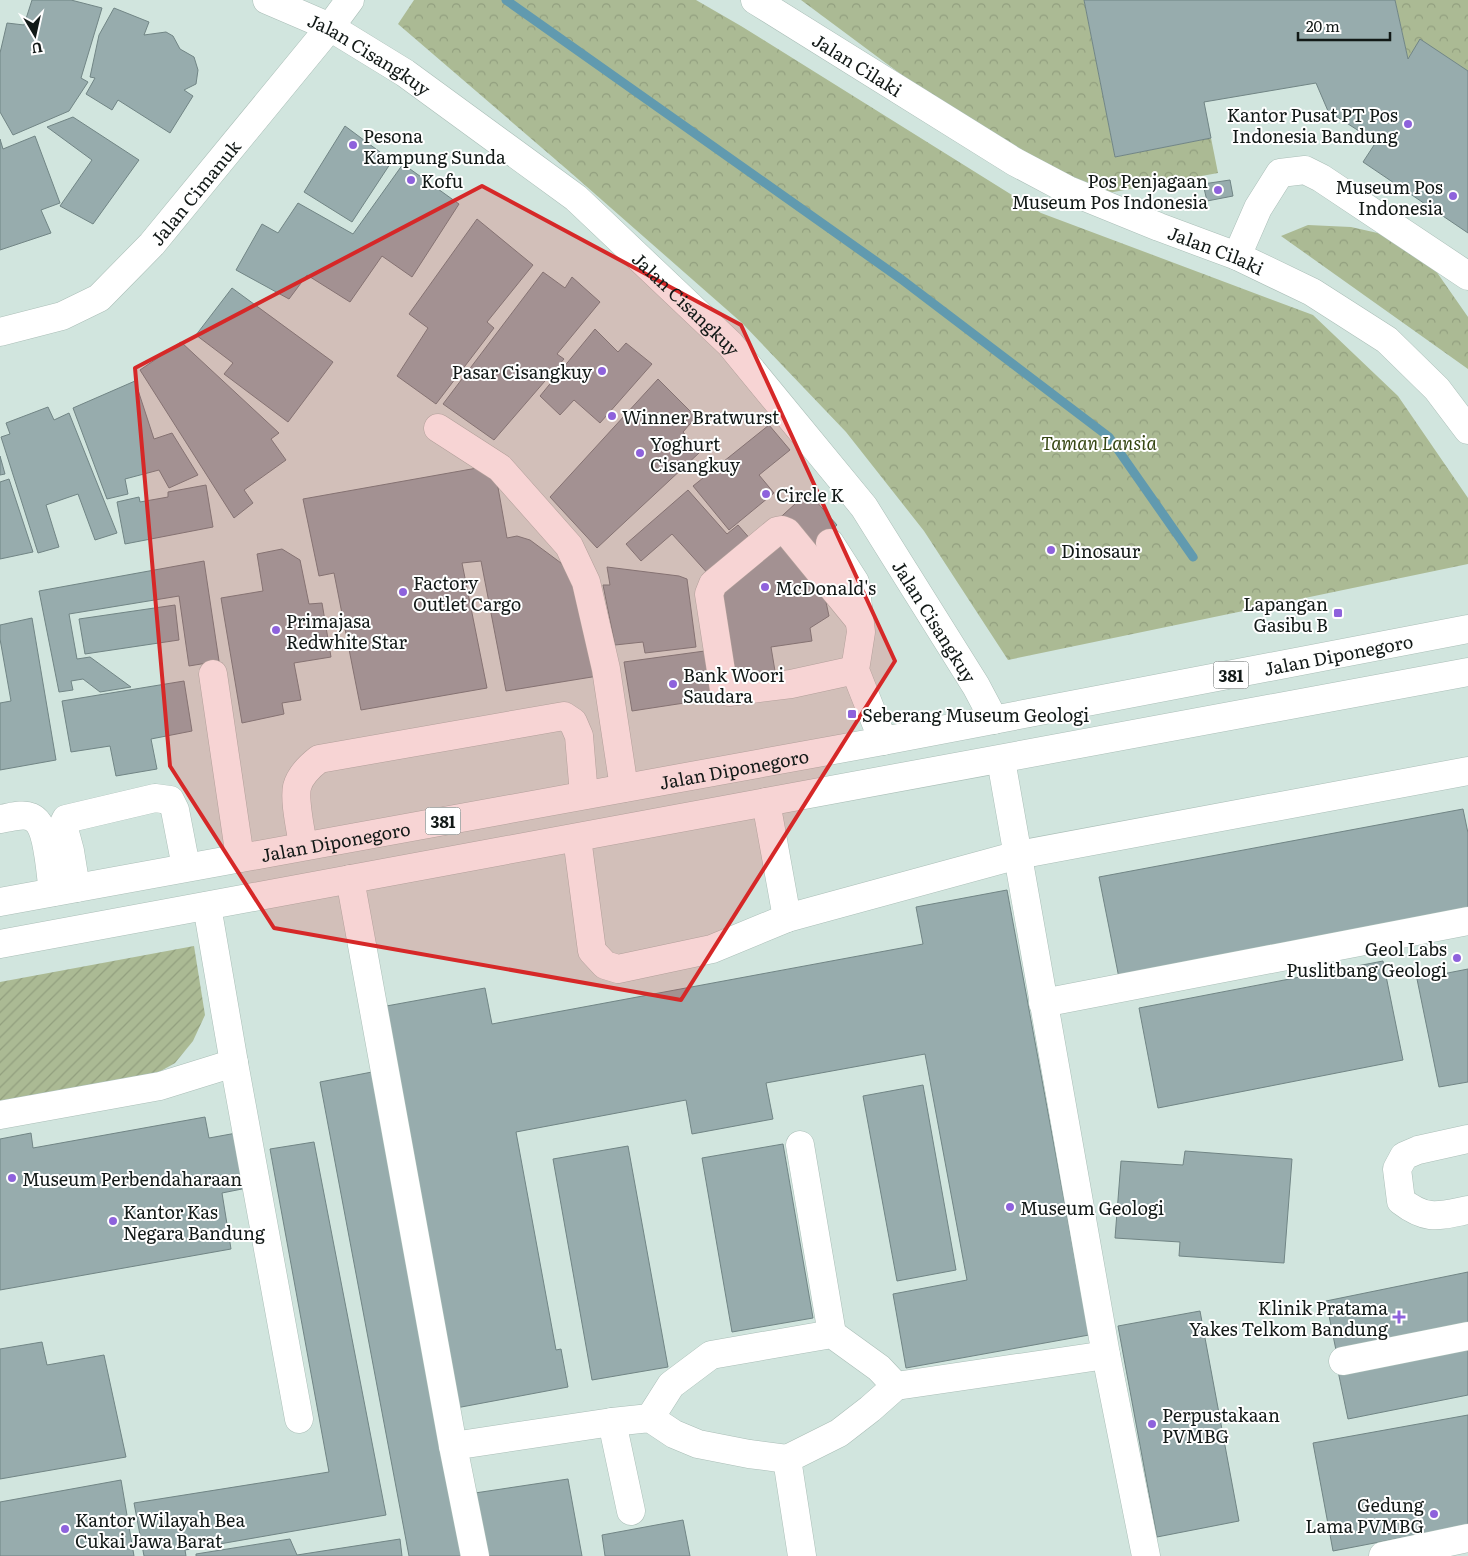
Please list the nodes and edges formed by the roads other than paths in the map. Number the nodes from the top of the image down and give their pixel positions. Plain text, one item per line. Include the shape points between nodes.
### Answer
1 (267, 0) edge
2 (350, 0) edge
3 (764, 2) edge
4 (330, 27) junction
5 (1237, 256) junction
6 (1468, 276) edge
7 (0, 332) edge
8 (438, 428) dead end
9 (1468, 430) edge
10 (830, 543) dead end
11 (859, 620) junction
12 (1468, 629) edge
13 (855, 670) junction
14 (1468, 672) edge
15 (213, 674) dead end
16 (994, 720) junction
17 (883, 741) junction
18 (1001, 760) junction
19 (1468, 771) edge
20 (624, 788) junction
21 (584, 795) junction
22 (766, 802) junction
23 (0, 819) edge
24 (577, 838) junction
25 (303, 846) junction
26 (1018, 856) junction
27 (240, 858) junction
28 (186, 867) junction
29 (350, 879) junction
30 (64, 890) junction
31 (0, 902) edge
32 (207, 906) junction
33 (787, 918) junction
34 (1468, 922) edge
35 (0, 944) edge
36 (1044, 1003) junction
37 (234, 1063) junction
38 (0, 1115) edge
39 (1468, 1139) edge
40 (800, 1145) dead end
41 (1468, 1210) edge
42 (832, 1334) junction
43 (1468, 1336) edge
44 (1106, 1355) junction
45 (1343, 1361) dead end
46 (896, 1386) junction
47 (650, 1418) junction
48 (299, 1419) dead end
49 (612, 1422) junction
50 (453, 1446) junction
51 (787, 1459) junction
52 (631, 1512) dead end
53 (1468, 1538) edge
54 (475, 1556) edge
55 (802, 1556) edge
56 (1146, 1556) edge
57 (1383, 1556) edge

1 - 4 main road, Jalan Cisangkuy
2 - 4 main road, Jalan Cimanuk
3 - 5 main road, Jalan Cilaki via 1015,162 1061,186
4 - 7 main road, Jalan Cimanuk via 152,244 99,298 62,316
4 - 16 main road, Jalan Cisangkuy via 406,73 576,198 730,344 864,507
5 - 6 main road via 1258,208 1280,173 1305,170
5 - 9 main road, Jalan Cilaki via 1312,292 1387,340 1438,389
8 - 20 main road via 500,468 569,546 586,582 606,669
10 - 11 main road via 856,582
11 - 13 main road via 861,632
11 - 13 main road via 782,530 713,584 709,594 724,690 791,684
12 - 16 main road, Jalan Diponegoro / 381
13 - 17 main road
14 - 18 main road, 381
15 - 27 main road
16 - 17 main road, Jalan Diponegoro / 381
17 - 20 main road, Jalan Diponegoro / 381
18 - 22 main road, 381
18 - 26 main road
19 - 26 main road
20 - 21 main road, Jalan Diponegoro / 381
21 - 25 main road, Jalan Diponegoro / 381
21 - 25 main road via 579,736 574,722 564,716 319,759 307,768 297,787
22 - 24 main road, 381
22 - 33 main road
23 - 30 main road via 30,816 39,823 48,855
24 - 29 main road, 381
24 - 33 main road via 592,952 605,964 618,969 712,949
25 - 27 main road, Jalan Diponegoro / 381
26 - 33 main road
26 - 36 main road
27 - 28 main road, Jalan Diponegoro / 381
28 - 30 main road, Jalan Diponegoro / 381
28 - 30 main road via 175,810 170,800 155,798 66,818 64,825 70,851
29 - 32 main road, 381
29 - 50 main road
30 - 31 main road, Jalan Diponegoro / 381
32 - 35 main road, 381
32 - 37 main road
34 - 36 main road
36 - 44 main road
37 - 38 main road via 160,1086
37 - 48 main road
39 - 41 main road via 1418,1150 1404,1156 1397,1169 1401,1201 1415,1212 1437,1216
40 - 42 main road
42 - 46 main road via 879,1368
42 - 47 main road via 711,1355 671,1385
43 - 45 main road
44 - 46 main road
44 - 56 main road
46 - 51 main road via 839,1433
47 - 49 main road
47 - 51 main road via 674,1434 698,1444
49 - 50 main road
49 - 52 main road
50 - 54 main road
51 - 55 main road
53 - 57 main road

